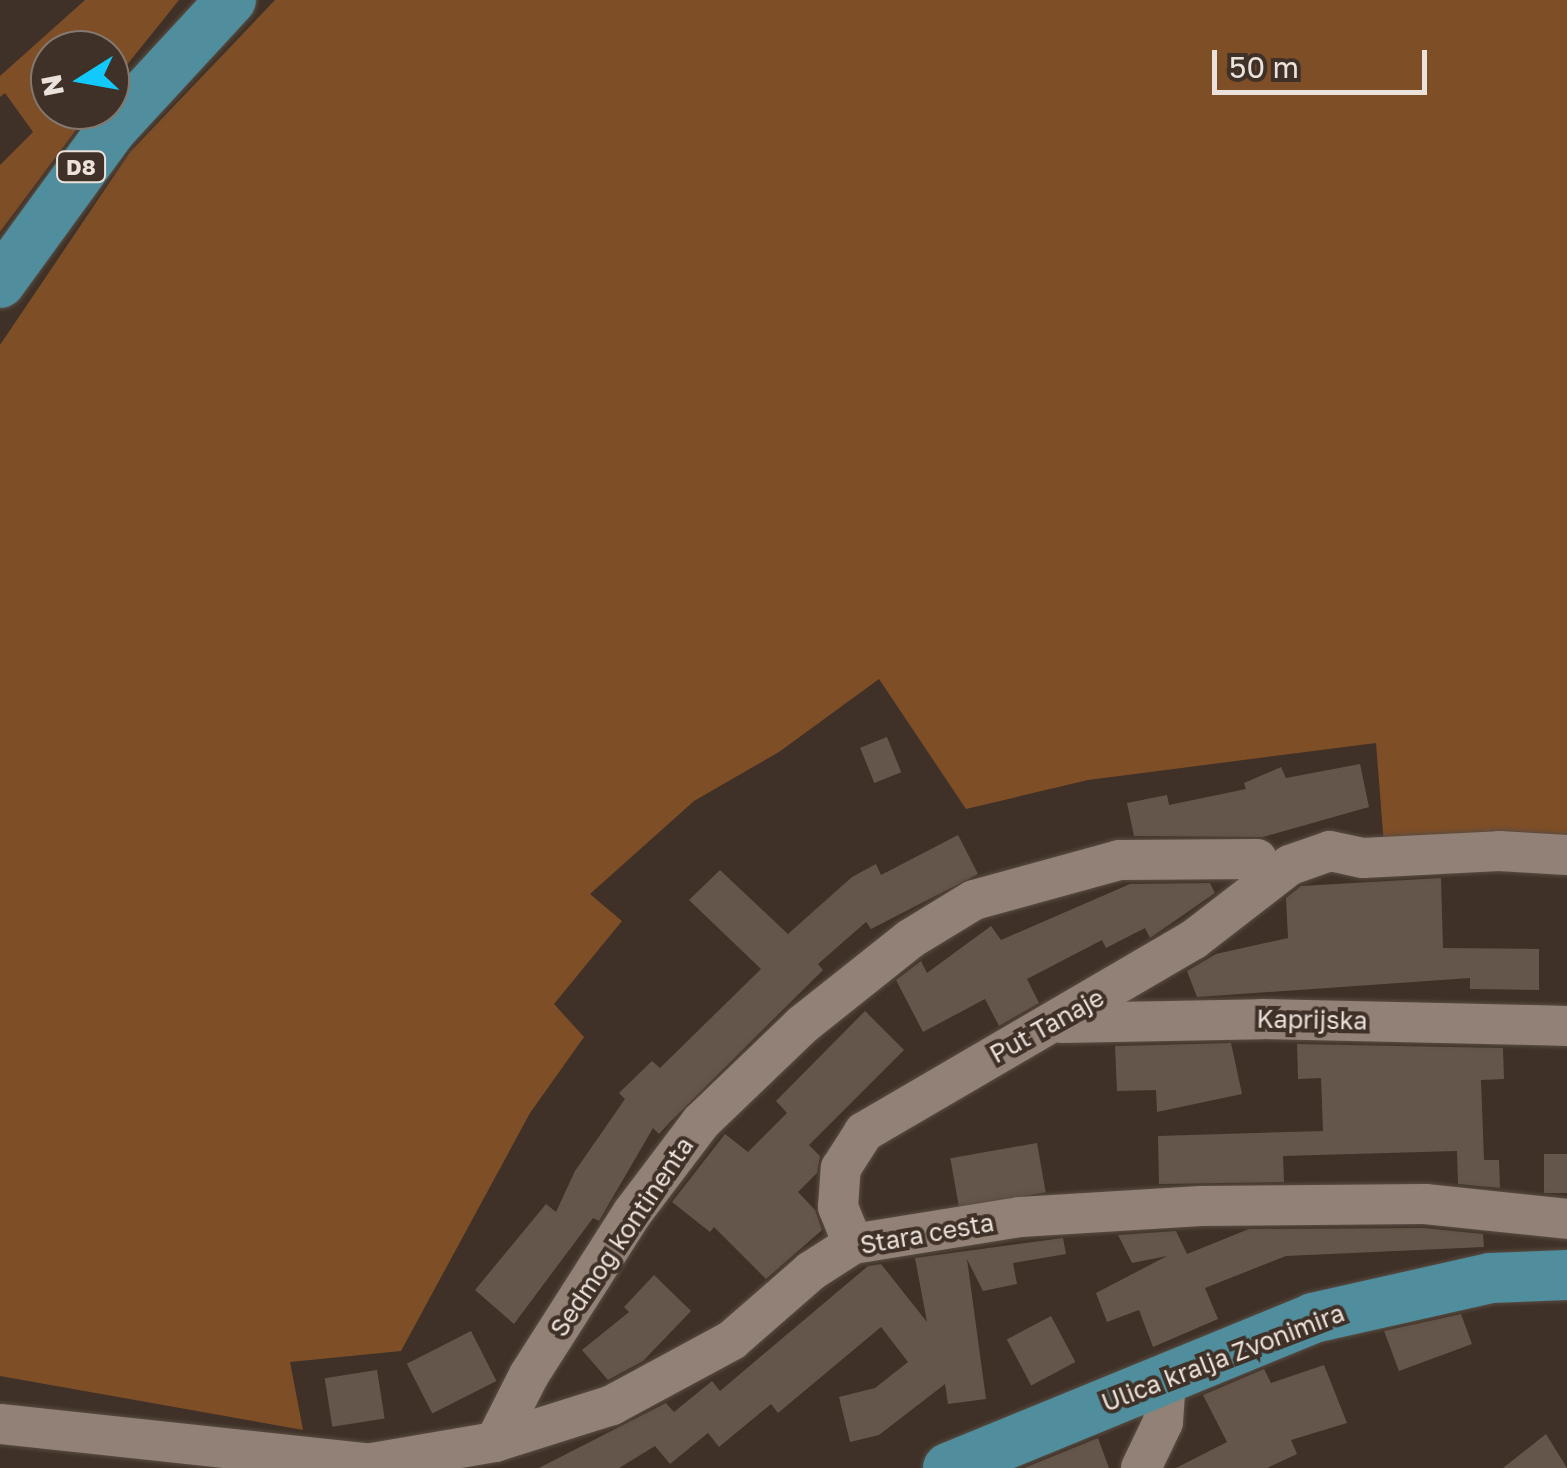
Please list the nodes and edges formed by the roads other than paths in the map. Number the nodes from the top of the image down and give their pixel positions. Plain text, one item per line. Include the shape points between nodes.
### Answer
1 (232, 0) edge
2 (0, 283) edge
3 (1567, 855) edge
4 (1257, 859) dead end
5 (1057, 1023) junction
6 (1567, 1026) edge
7 (1567, 1218) edge
8 (854, 1244) junction
9 (1567, 1275) edge
10 (1166, 1379) junction
11 (0, 1424) edge
12 (495, 1442) junction
13 (353, 1466) edge
14 (948, 1468) edge
15 (1141, 1468) edge

1 - 2 main road, D8 via 111,130
3 - 5 street, Put Tanaje via 1498,851 1363,858 1330,851 1290,866 1193,940
4 - 12 street, Sedmog kontinenta via 1118,860 974,900 910,939 802,1024 701,1122 633,1212 529,1375
5 - 6 street, Kaprijska via 1262,1019
5 - 8 street, Put Tanaje via 864,1132 842,1168 838,1207
7 - 8 street, Stara cesta via 1425,1204 1201,1206 1020,1217
8 - 12 street, Stara cesta via 810,1270 732,1340 612,1405
9 - 10 main road, Ulica kralja Zvonimira via 1492,1278 1400,1295 1314,1318
10 - 14 main road, Ulica kralja Zvonimira
10 - 15 street via 1164,1422
11 - 13 street, Stara cesta
12 - 13 street, Stara cesta

